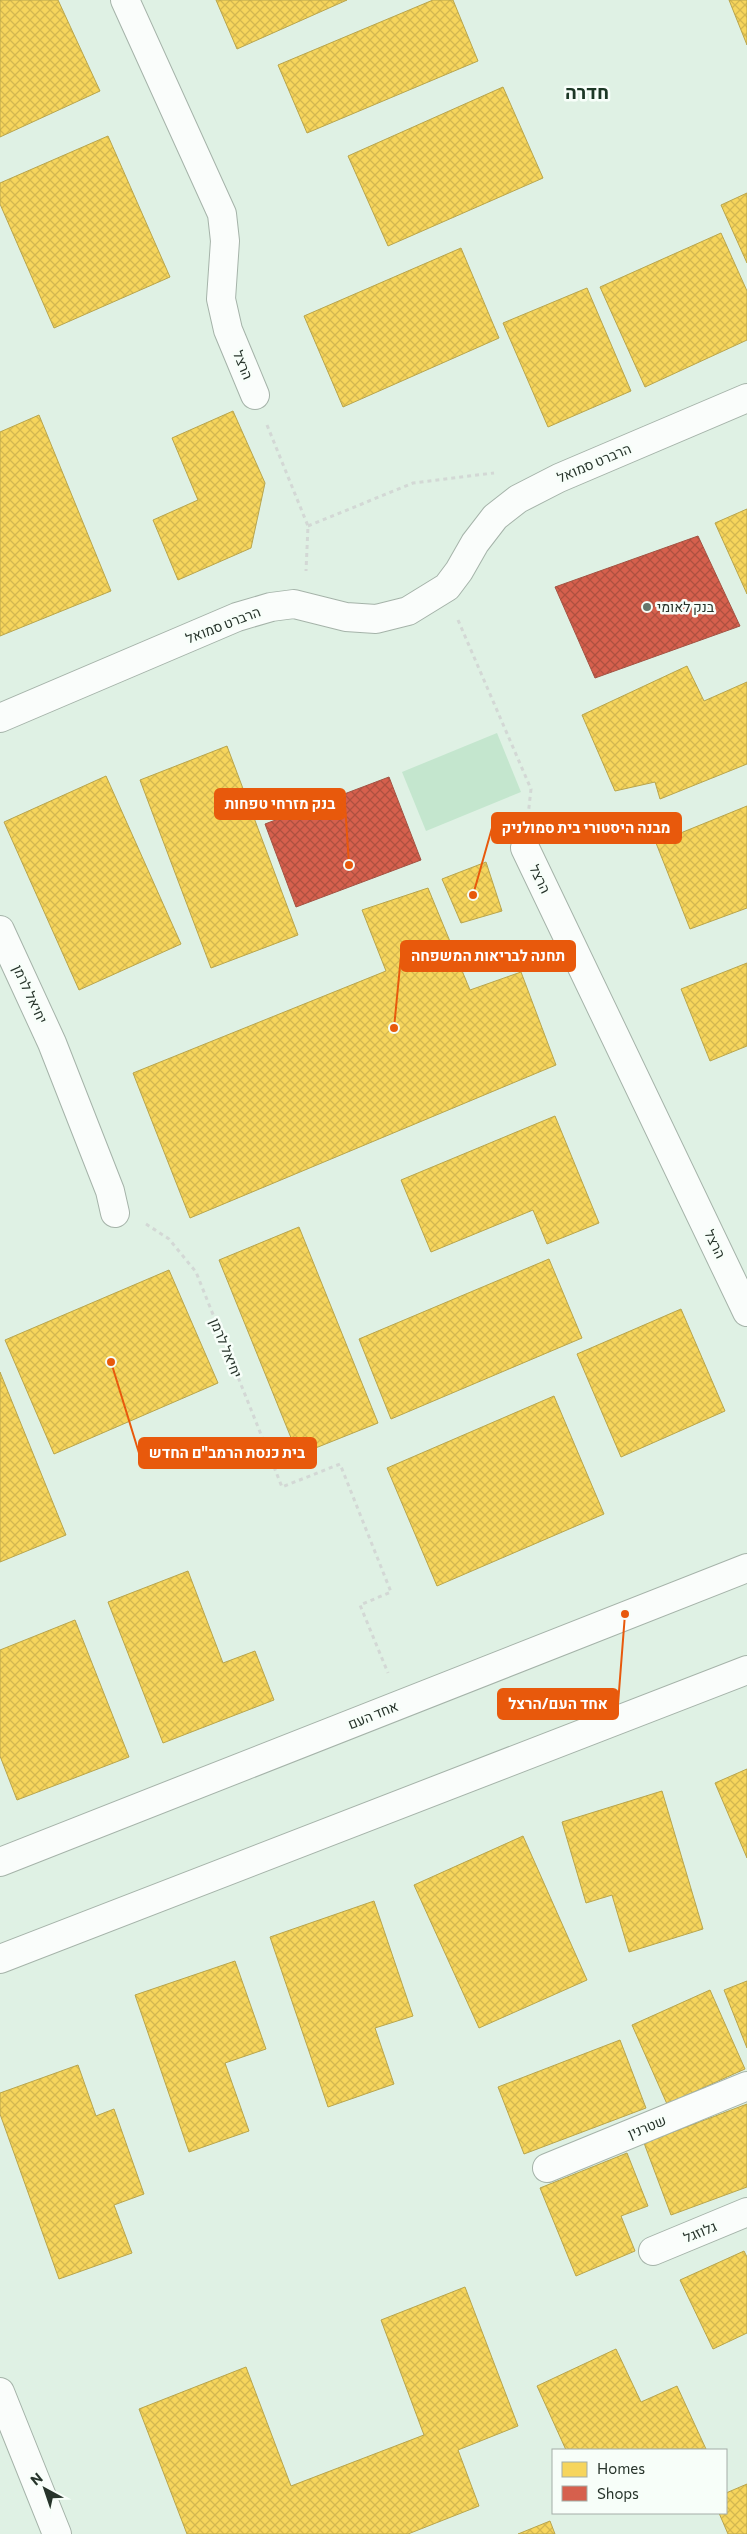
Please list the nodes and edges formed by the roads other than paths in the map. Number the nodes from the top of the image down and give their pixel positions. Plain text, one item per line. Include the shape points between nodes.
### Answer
1 (125, 0) edge
2 (255, 395) road end
3 (747, 398) edge
4 (0, 718) edge
5 (525, 848) road end
6 (0, 930) edge
7 (115, 1213) road end
8 (747, 1312) edge
9 (747, 1568) edge
10 (747, 1670) edge
11 (0, 1862) edge
12 (0, 1959) edge
13 (747, 2086) edge
14 (547, 2168) dead end
15 (747, 2212) edge
16 (653, 2251) dead end
17 (0, 2392) edge
18 (57, 2534) edge

1 - 2 street, הרצל via 222,214 225,241 221,299 228,330
3 - 4 street, הרברט סמואל via 558,478 518,499 495,517 447,587 408,611 376,619 346,617 294,604 272,607 237,618
5 - 8 street, הרצל
6 - 7 street, יחיאל לרמן via 52,1043 110,1191
9 - 11 street, אחד העם
10 - 12 street
13 - 14 street, שטרנין
15 - 16 street, גלוזגל
17 - 18 street

